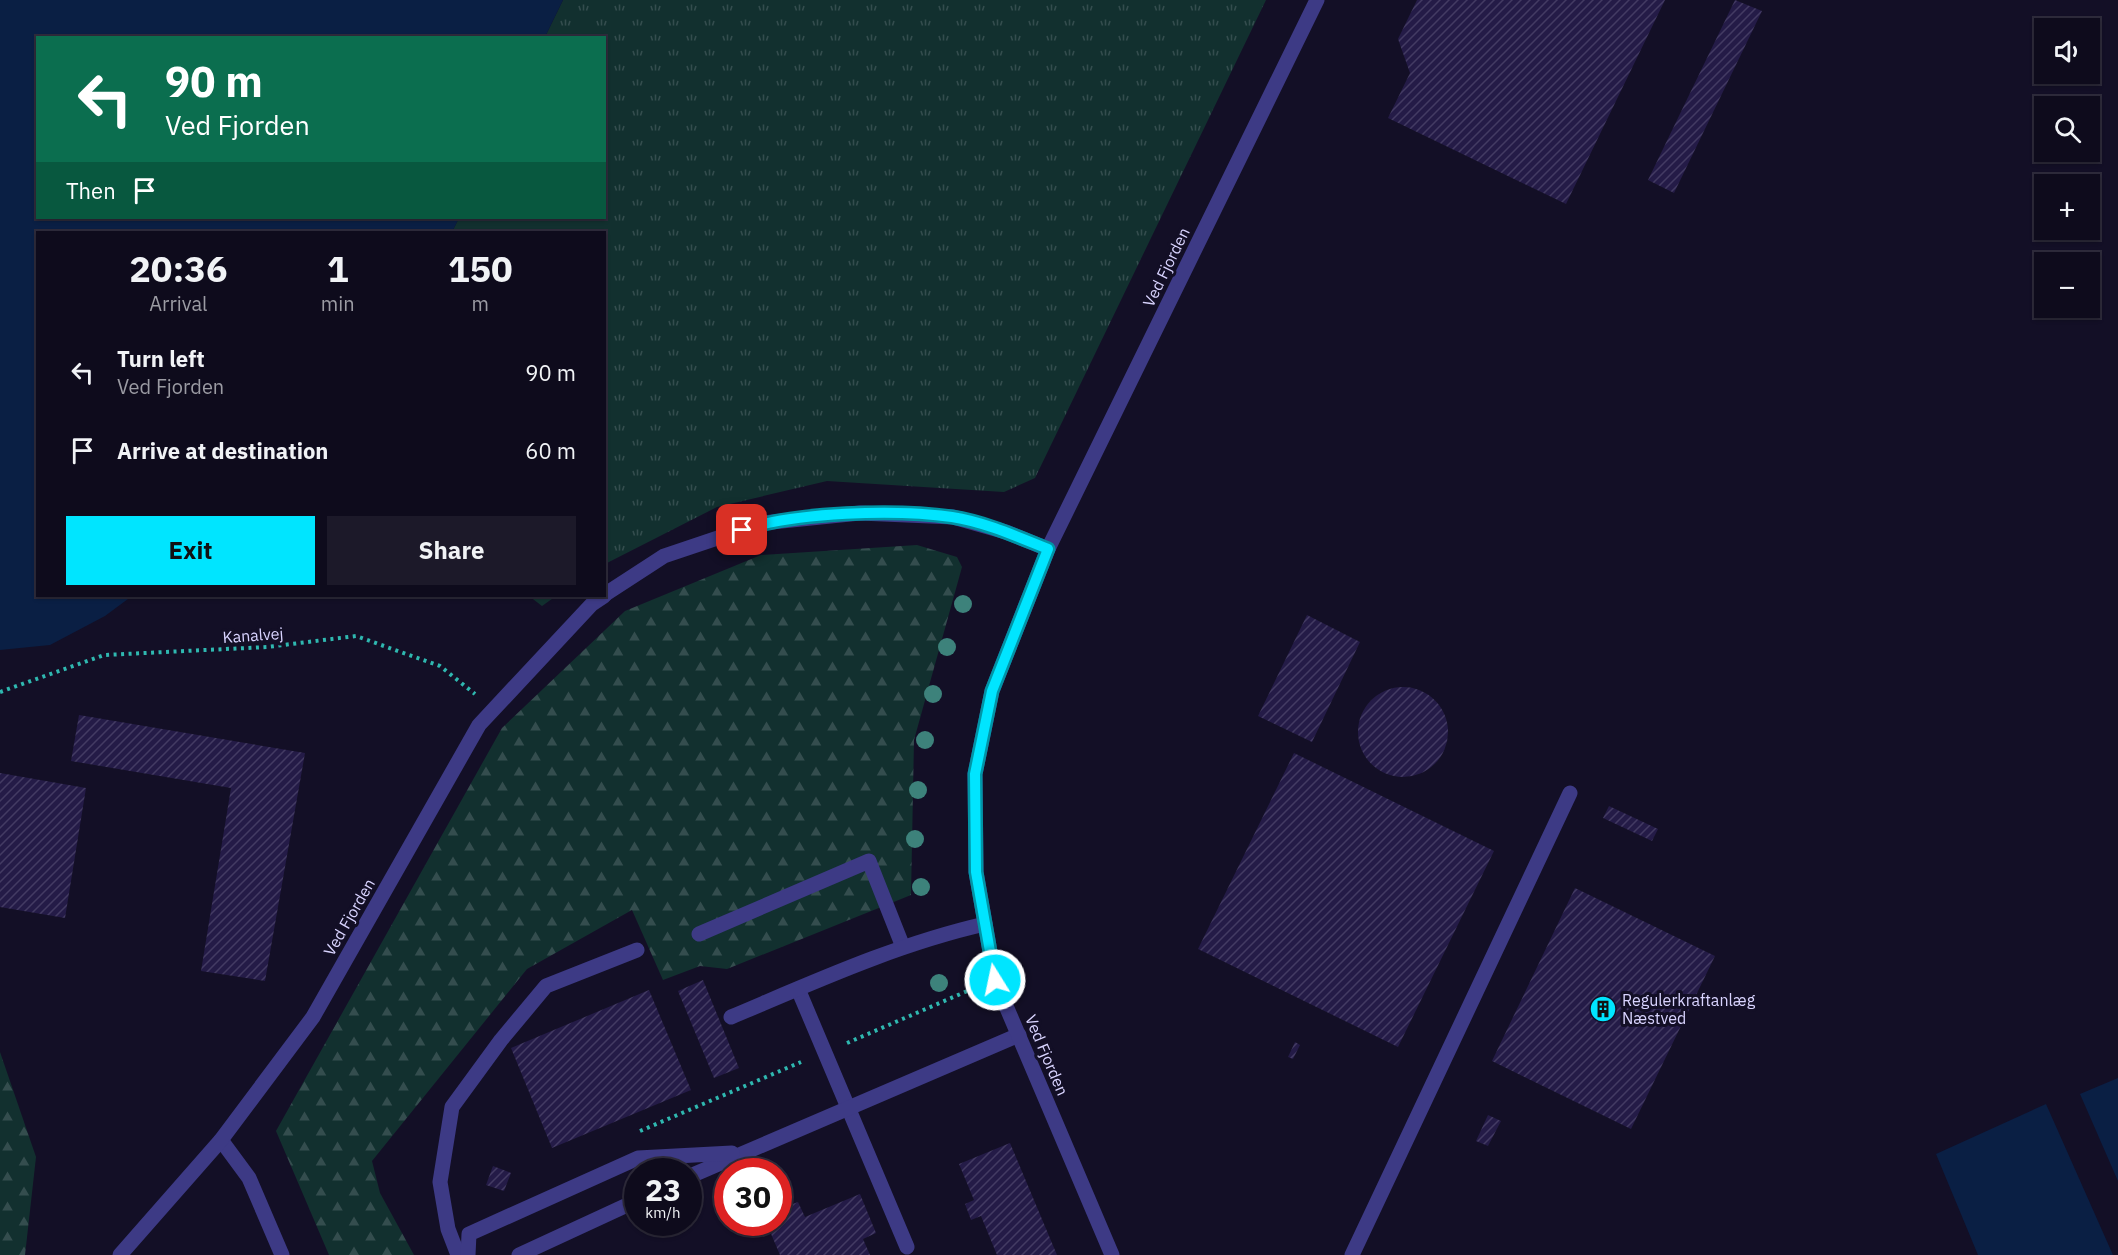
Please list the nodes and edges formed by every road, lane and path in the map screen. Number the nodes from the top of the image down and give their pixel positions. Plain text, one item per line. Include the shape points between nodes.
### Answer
1 (1317, 0) edge
2 (1048, 549) junction
3 (606, 594) edge
4 (601, 597) edge
5 (0, 692) edge
6 (493, 708) junction
7 (1570, 793) dead end
8 (985, 924) junction
9 (699, 934) dead end
10 (903, 947) junction
11 (637, 950) dead end
12 (995, 980) junction
13 (798, 989) junction
14 (731, 1017) dead end
15 (1019, 1035) junction
16 (825, 1053) junction
17 (848, 1108) junction
18 (638, 1132) dead end
19 (221, 1140) junction
20 (742, 1153) junction
21 (702, 1171) edge
22 (624, 1206) edge
23 (907, 1247) dead end
24 (120, 1255) edge
25 (282, 1255) edge
26 (458, 1255) edge
27 (468, 1255) edge
28 (519, 1255) edge
29 (1112, 1255) edge
30 (1352, 1255) edge

1 - 2 street, Ved Fjorden
2 - 3 street, Ved Fjorden via 1006,532 953,518 860,513 762,523 664,556
2 - 8 street, Ved Fjorden via 992,691 975,774 976,872
4 - 6 street, Ved Fjorden
5 - 6 path, Kanalvej via 104,655 267,647 356,636 440,666
6 - 19 street, Ved Fjorden via 479,725 314,1017
7 - 30 street
8 - 10 street
8 - 12 street, Ved Fjorden
9 - 10 street via 869,861
10 - 13 street
11 - 26 street via 546,986 452,1107 440,1182 448,1229
12 - 15 street, Ved Fjorden
12 - 16 path
13 - 14 street
13 - 16 street
15 - 17 street
15 - 29 street, Ved Fjorden
16 - 17 street
16 - 18 path
17 - 20 street
17 - 23 street
19 - 24 street, Ved Fjorden
19 - 25 street via 249,1178
20 - 21 street
20 - 27 street via 638,1158 469,1234
22 - 28 street

